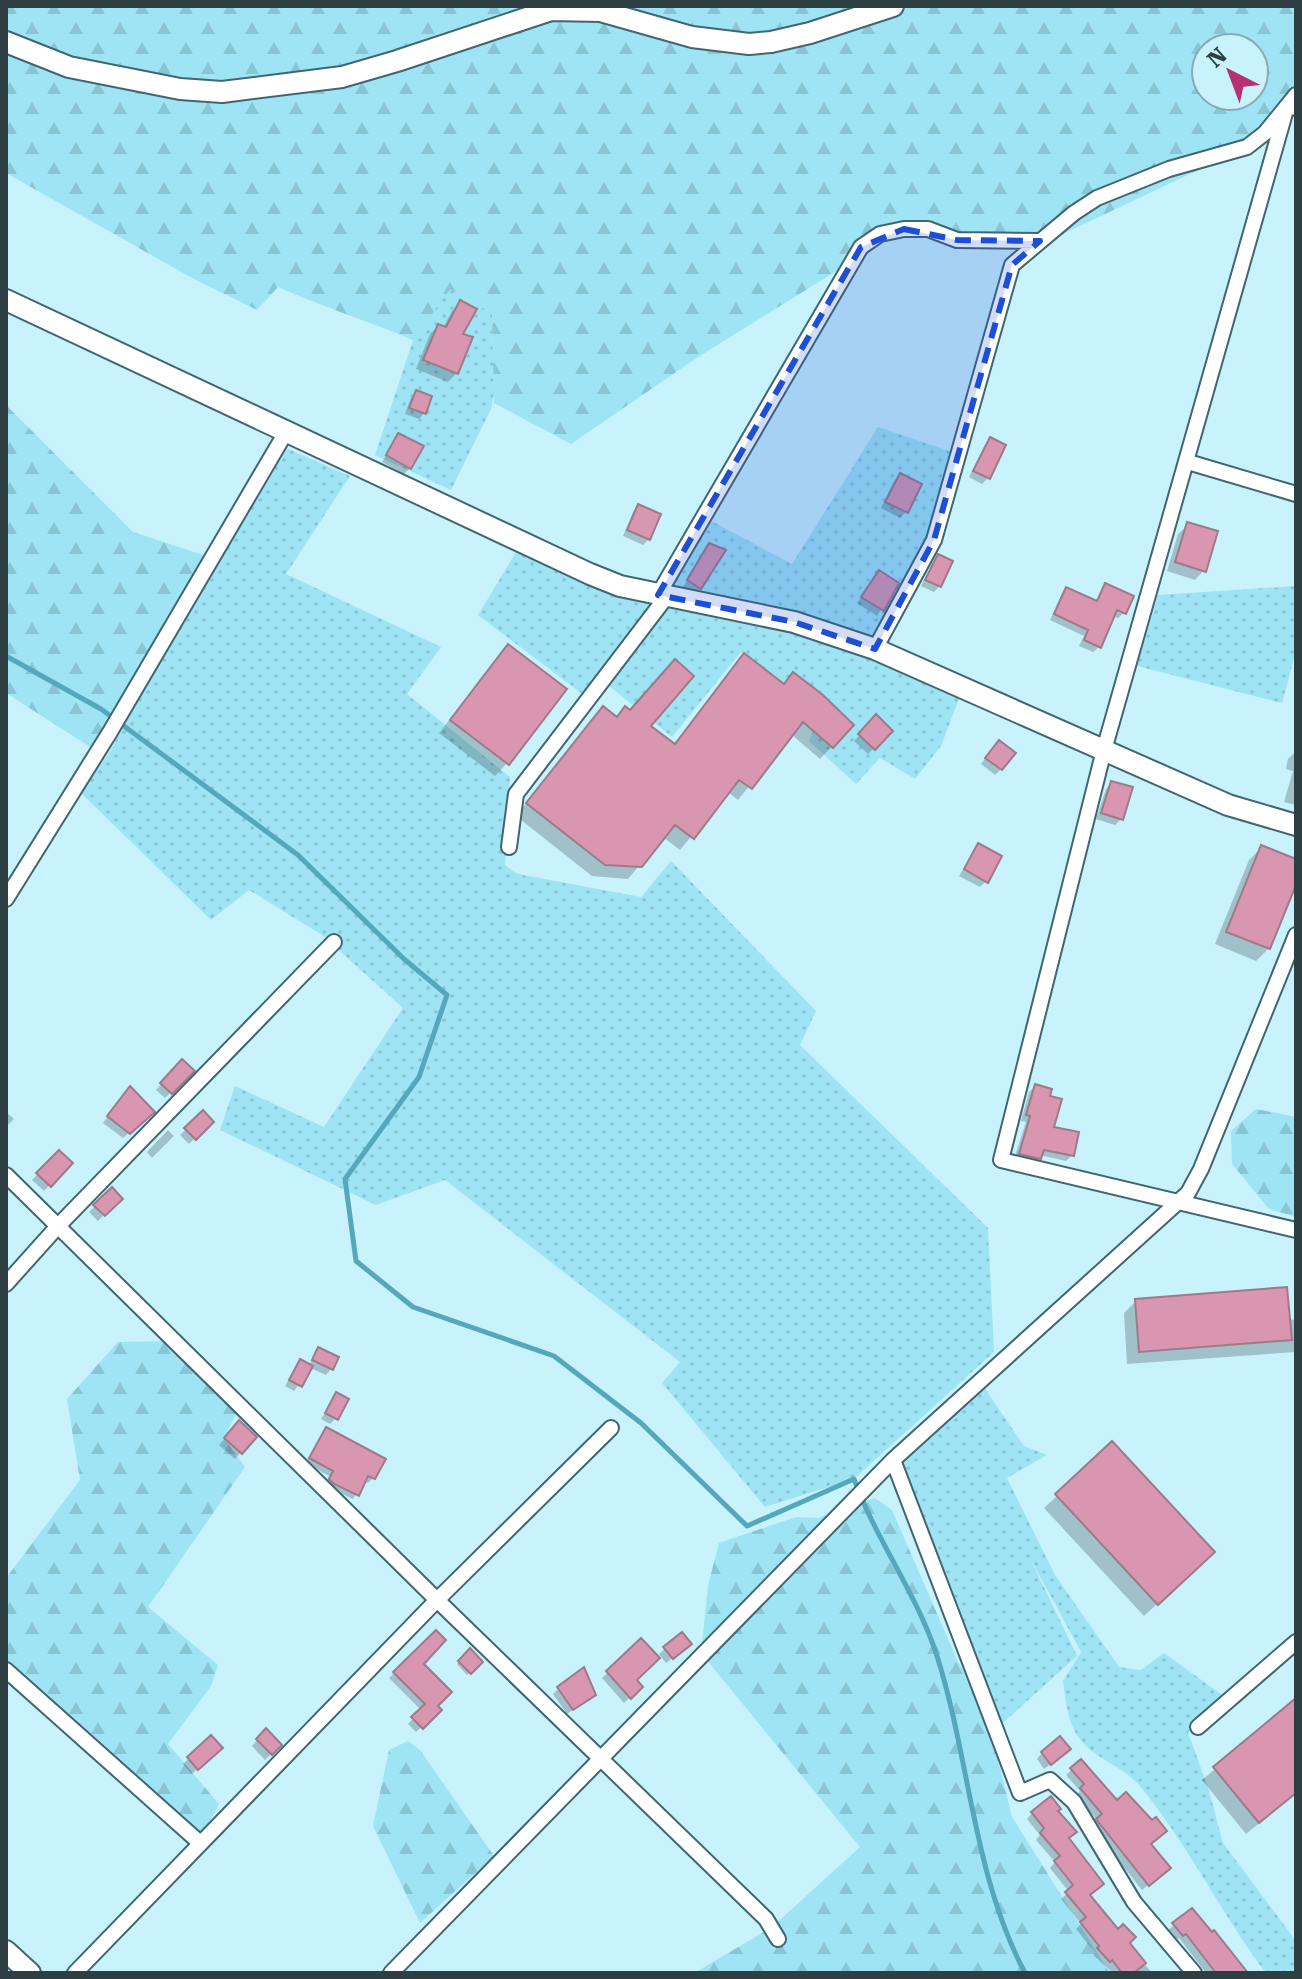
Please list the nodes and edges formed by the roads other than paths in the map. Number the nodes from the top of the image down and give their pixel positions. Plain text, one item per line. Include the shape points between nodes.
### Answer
1 (893, 6) edge
2 (544, 10) edge
3 (6, 42) edge
4 (1293, 103) edge
5 (1040, 241) junction
6 (6, 300) edge
7 (286, 432) junction
8 (1188, 462) junction
9 (1296, 494) edge
10 (663, 596) junction
11 (875, 649) junction
12 (1104, 750) junction
13 (1296, 825) edge
14 (509, 847) dead end
15 (6, 899) edge
16 (1296, 935) edge
17 (334, 942) dead end
18 (6, 1175) edge
19 (1176, 1203) junction
20 (58, 1226) junction
21 (1296, 1230) edge
22 (6, 1284) edge
23 (611, 1428) dead end
24 (893, 1460) junction
25 (437, 1600) junction
26 (1296, 1642) edge
27 (6, 1670) edge
28 (1198, 1727) dead end
29 (601, 1757) junction
30 (199, 1842) junction
31 (778, 1939) dead end
32 (6, 1951) edge
33 (30, 1973) edge
34 (75, 1973) edge
35 (391, 1973) edge
36 (1194, 1973) edge

1 - 2 street via 810,33 749,44 692,37 600,11
2 - 3 street via 342,77 222,92 69,67
4 - 5 street via 1247,147 1169,169 1097,198
4 - 8 street
5 - 10 street via 957,240 928,229 904,229 880,234 861,247
5 - 11 street via 1012,265 934,540
6 - 7 street
7 - 10 street via 590,574
7 - 15 street
8 - 9 street
8 - 12 street
10 - 11 street via 794,622
10 - 14 street via 516,794
11 - 12 street
12 - 13 street via 1228,805
12 - 19 street via 1001,1160
16 - 19 street via 1201,1169
17 - 20 street
18 - 20 street
19 - 21 street
19 - 24 street
20 - 22 street
20 - 25 street
23 - 25 street
24 - 29 street
24 - 36 street via 1020,1793 1050,1780 1074,1802 1134,1902
25 - 29 street
25 - 30 street
26 - 28 street
27 - 30 street
29 - 31 street via 766,1919
29 - 35 street
30 - 34 street
32 - 33 street

